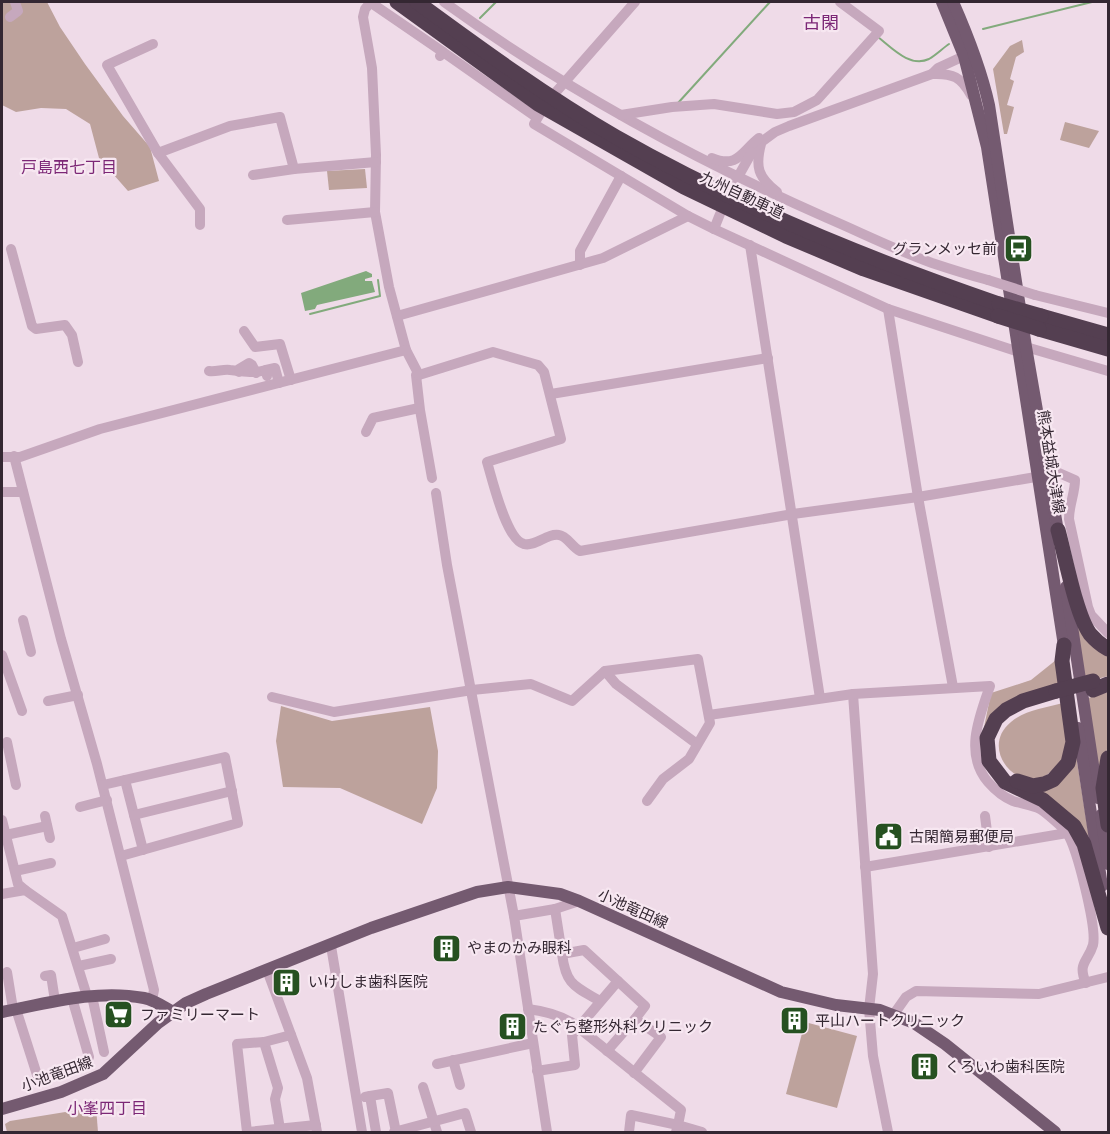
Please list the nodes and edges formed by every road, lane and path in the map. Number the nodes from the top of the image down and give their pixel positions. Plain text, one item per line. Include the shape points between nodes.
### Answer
1 (15, 2) edge
2 (397, 2) edge
3 (417, 2) edge
4 (444, 2) edge
5 (634, 2) edge
6 (840, 2) edge
7 (942, 2) edge
8 (952, 2) edge
9 (366, 3) edge
10 (10, 17) dead end
11 (970, 41) junction
12 (153, 44) dead end
13 (964, 56) junction
14 (935, 71) junction
15 (982, 75) junction
16 (563, 81) junction
17 (556, 92) dead end
18 (621, 115) junction
19 (759, 142) junction
20 (672, 143) junction
21 (987, 147) junction
22 (158, 153) junction
23 (376, 162) junction
24 (294, 169) junction
25 (253, 176) dead end
26 (621, 176) junction
27 (737, 177) junction
28 (730, 191) dead end
29 (788, 201) junction
30 (375, 212) junction
31 (720, 214) dead end
32 (688, 216) junction
33 (287, 220) dead end
34 (200, 225) dead end
35 (714, 229) junction
36 (750, 245) junction
37 (11, 249) dead end
38 (580, 265) junction
39 (888, 309) junction
40 (998, 310) junction
41 (1108, 314) edge
42 (397, 316) junction
43 (1040, 323) junction
44 (1108, 329) edge
45 (244, 331) dead end
46 (1108, 335) edge
47 (1023, 349) junction
48 (1108, 349) edge
49 (406, 350) junction
50 (768, 358) junction
51 (78, 362) dead end
52 (209, 371) dead end
53 (1108, 371) edge
54 (419, 375) junction
55 (291, 380) junction
56 (274, 384) junction
57 (551, 394) junction
58 (419, 408) junction
59 (366, 432) dead end
60 (14, 456) junction
61 (2, 457) edge
62 (1043, 476) junction
63 (432, 478) dead end
64 (2, 492) edge
65 (23, 492) junction
66 (436, 493) dead end
67 (918, 496) junction
68 (793, 514) junction
69 (1058, 530) junction
70 (23, 620) dead end
71 (1108, 633) edge
72 (1064, 645) junction
73 (1108, 649) edge
74 (31, 652) dead end
75 (2, 655) edge
76 (605, 671) junction
77 (1108, 676) edge
78 (1108, 684) edge
79 (1093, 686) junction
80 (953, 687) junction
81 (472, 690) junction
82 (853, 694) junction
83 (78, 695) junction
84 (1057, 695) junction
85 (272, 697) dead end
86 (820, 698) junction
87 (48, 701) dead end
88 (22, 711) dead end
89 (709, 715) junction
90 (7, 742) dead end
91 (697, 744) junction
92 (1108, 758) edge
93 (125, 780) junction
94 (16, 785) dead end
95 (103, 785) junction
96 (232, 790) junction
97 (107, 800) junction
98 (647, 801) dead end
99 (80, 807) dead end
100 (134, 815) junction
101 (985, 816) dead end
102 (1108, 825) edge
103 (3, 827) edge
104 (1067, 833) junction
105 (51, 838) dead end
106 (989, 847) junction
107 (143, 850) junction
108 (122, 856) junction
109 (51, 864) dead end
110 (1108, 864) edge
111 (866, 867) junction
112 (15, 871) junction
113 (508, 887) junction
114 (25, 890) junction
115 (2, 894) edge
116 (579, 901) junction
117 (555, 909) junction
118 (514, 916) junction
119 (1108, 930) edge
120 (105, 939) dead end
121 (331, 946) junction
122 (73, 948) junction
123 (562, 954) junction
124 (111, 959) dead end
125 (79, 966) junction
126 (267, 969) junction
127 (7, 972) dead end
128 (45, 976) dead end
129 (1108, 977) edge
130 (618, 981) junction
131 (1086, 983) junction
132 (89, 996) junction
133 (72, 998) junction
134 (152, 1000) junction
135 (600, 1000) junction
136 (55, 1001) junction
137 (528, 1009) junction
138 (868, 1009) junction
139 (10, 1010) edge
140 (173, 1012) junction
141 (894, 1014) junction
142 (635, 1019) junction
143 (578, 1027) junction
144 (291, 1035) junction
145 (264, 1042) junction
146 (533, 1042) junction
147 (607, 1051) junction
148 (104, 1052) dead end
149 (89, 1057) dead end
150 (453, 1060) junction
151 (437, 1064) dead end
152 (537, 1071) junction
153 (634, 1073) junction
154 (38, 1078) dead end
155 (460, 1085) dead end
156 (423, 1087) dead end
157 (370, 1096) junction
158 (356, 1099) junction
159 (2, 1109) edge
160 (433, 1121) junction
161 (280, 1129) junction
162 (316, 1129) edge
163 (677, 1129) edge
164 (248, 1132) edge
165 (362, 1132) edge
166 (376, 1132) edge
167 (398, 1132) edge
168 (437, 1132) edge
169 (471, 1132) edge
170 (547, 1132) edge
171 (629, 1132) edge
172 (702, 1132) edge
173 (888, 1132) edge
174 (1055, 1132) edge

1 - 10 street via 18,10
2 - 40 highway, 九州自動車道 via 538,104 684,187 864,269
3 - 40 highway, 九州自動車道 via 542,90 687,176 862,255
4 - 16 street
5 - 16 street
6 - 18 street via 879,31 817,100 802,108 777,114 714,104
7 - 13 main road, 熊本益城大津線
8 - 11 main road, 熊本益城大津線
9 - 23 street via 363,17 372,68
9 - 26 street via 538,115 534,124
11 - 13 street
11 - 15 main road, 熊本益城大津線
12 - 22 street via 107,65
13 - 14 street
13 - 15 street via 974,62
13 - 21 main road, 熊本益城大津線
14 - 19 street via 930,68 791,119
14 - 21 street via 964,82
15 - 47 main road, 熊本益城大津線 via 999,162
16 - 17 street
16 - 18 street
18 - 20 street
19 - 20 street via 737,159 723,162
19 - 27 street
19 - 29 street via 759,171
20 - 27 street
21 - 47 main road, 熊本益城大津線
22 - 24 street via 230,126 280,117
22 - 34 street via 200,209
23 - 24 street
23 - 30 street
24 - 25 street
26 - 32 street
26 - 38 street via 580,251
27 - 28 street
27 - 29 street
29 - 41 street, bridge via 930,262
30 - 33 street
30 - 42 street
31 - 35 street
32 - 35 street
32 - 38 street via 603,258
35 - 36 street
36 - 39 street
36 - 50 street
37 - 51 street via 32,326 36,329 65,325 72,335
38 - 42 street
39 - 47 street
39 - 67 street
40 - 43 highway, 九州自動車道, bridge
42 - 49 street
43 - 44 highway
43 - 46 highway, 九州自動車道
43 - 48 highway, 九州自動車道
45 - 55 street via 255,347 280,344
47 - 53 street
47 - 62 main road, 熊本益城大津線
49 - 54 street
49 - 55 street
50 - 57 street
50 - 68 street
52 - 56 street via 261,372 275,368
54 - 57 street via 493,352 538,365
54 - 58 street
55 - 56 street
56 - 60 street via 100,429
57 - 68 street via 561,439 487,462 501,512 520,544 557,534 580,551
58 - 59 street via 373,418
58 - 63 street
60 - 61 street
60 - 65 street
62 - 67 street
62 - 69 main road, 熊本益城大津線
62 - 71 street via 1059,473 1075,480 1069,519 1085,596 1091,615
62 - 72 main road, 熊本益城大津線
64 - 65 street
65 - 83 street
66 - 81 street
67 - 68 street
67 - 80 street
68 - 86 street
69 - 73 highway via 1076,600 1089,632
69 - 110 main road, 熊本益城大津線
70 - 74 street
72 - 84 highway via 1062,661 1073,742 1068,763 1044,784 1033,786 1012,779 996,761 992,746 997,730 1006,717
72 - 119 main road, 熊本益城大津線
75 - 88 street
76 - 81 street via 572,701 531,684
76 - 89 street via 698,659
76 - 91 street via 616,684
77 - 79 highway
78 - 79 highway
79 - 84 highway, bridge
80 - 82 street
80 - 104 street via 990,686 975,747 982,775 995,791 1041,810
81 - 85 street via 334,712
81 - 113 street
82 - 86 street
82 - 111 street
83 - 87 street
83 - 95 street
84 - 119 highway via 1023,701 996,719 987,738 989,761 1005,782 1043,801 1074,826
86 - 89 street
89 - 91 street via 710,723
90 - 94 street
91 - 98 street via 689,759 663,779
92 - 102 highway via 1103,788
93 - 95 street
93 - 96 street via 225,757
93 - 100 street
95 - 97 street
96 - 100 street
96 - 107 street via 238,823
97 - 99 street
97 - 108 street
100 - 107 street
101 - 106 street
103 - 105 street via 46,821
103 - 112 street
104 - 106 street
104 - 131 street via 1094,926 1093,945 1083,965
106 - 111 street
107 - 108 street
108 - 134 street via 154,990
109 - 112 street
111 - 138 street via 873,974
112 - 114 street via 18,884
113 - 116 main road, 小池竜田線 via 560,894
113 - 118 street
113 - 121 main road, 小池竜田線 via 453,900
114 - 115 street
114 - 122 street via 62,916
116 - 117 street
116 - 138 main road, 小池竜田線 via 781,992
117 - 118 street
117 - 123 street
118 - 137 street
120 - 122 street
121 - 126 main road, 小池竜田線
121 - 158 street
122 - 125 street
123 - 130 street via 584,950
123 - 135 street via 568,979
124 - 125 street
125 - 132 street
126 - 140 main road, 小池竜田線
126 - 144 street
127 - 139 street
128 - 136 street via 51,975
129 - 131 street
130 - 135 street
130 - 142 street via 645,1006
131 - 141 street via 1039,994 916,991 906,997
132 - 133 main road
132 - 134 main road
132 - 148 street
133 - 136 main road
133 - 149 street
134 - 140 main road
135 - 143 street
136 - 139 main road
137 - 143 street via 565,1018
137 - 146 street
138 - 141 main road, 小池竜田線
138 - 173 street
139 - 154 street
140 - 159 main road, 小池竜田線 via 103,1074 61,1092
141 - 174 main road, 小池竜田線 via 945,1044
142 - 147 street
142 - 153 street via 661,1037
143 - 147 street
143 - 152 street via 572,1035 575,1065
144 - 145 street
144 - 162 street via 307,1078
145 - 161 street via 278,1088 275,1099
145 - 164 street via 237,1044
146 - 150 street
146 - 152 street
147 - 153 street
150 - 151 street
150 - 155 street
152 - 170 street
153 - 163 street via 681,1110
156 - 160 street
157 - 158 street
157 - 166 street
157 - 167 street via 388,1093
158 - 165 street
160 - 167 street
160 - 168 street
160 - 169 street via 465,1113
161 - 162 street
161 - 164 street
163 - 171 street via 631,1115
163 - 172 street

